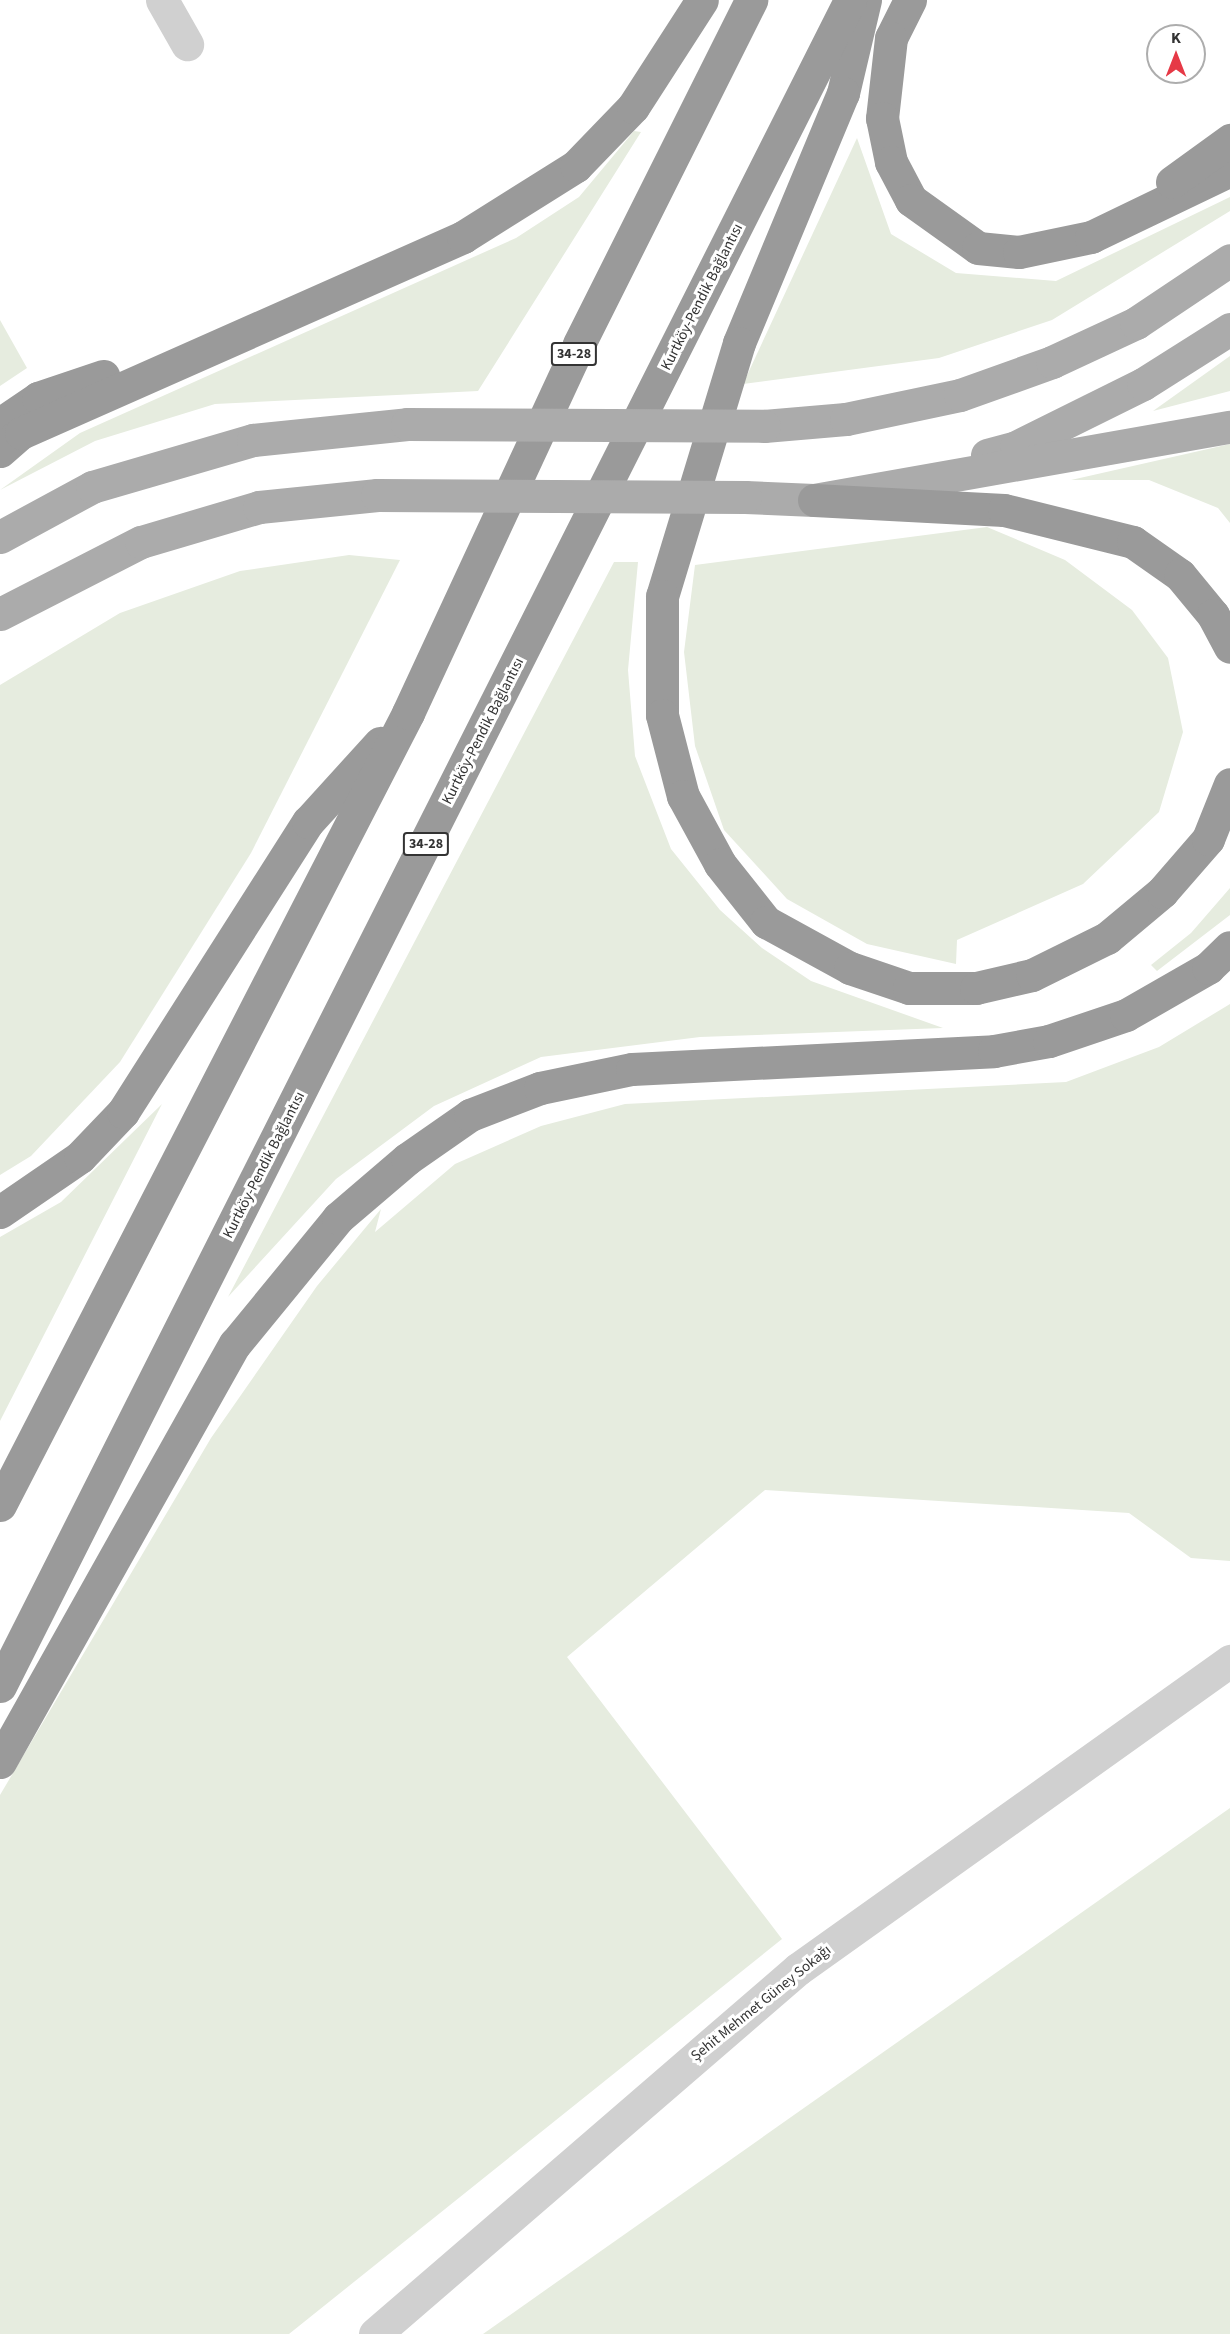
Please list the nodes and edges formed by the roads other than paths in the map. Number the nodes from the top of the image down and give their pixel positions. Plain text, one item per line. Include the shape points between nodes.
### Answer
1 (162, 0) edge
2 (702, 0) edge
3 (751, 0) edge
4 (850, 0) edge
5 (865, 0) edge
6 (910, 0) edge
7 (187, 44) dead end
8 (1230, 140) edge
9 (1230, 170) edge
10 (978, 248) junction
11 (1230, 260) edge
12 (320, 300) junction
13 (1230, 329) edge
14 (0, 424) edge
15 (1230, 427) edge
16 (0, 451) edge
17 (814, 500) junction
18 (0, 537) edge
19 (0, 614) edge
20 (1230, 647) edge
21 (408, 713) junction
22 (1230, 784) edge
23 (1230, 946) edge
24 (0, 1212) edge
25 (0, 1505) edge
26 (1230, 1661) edge
27 (0, 1686) edge
28 (0, 1762) edge
29 (375, 2334) edge

1 - 7 street
2 - 12 highway via 633,107 576,166 463,237
3 - 21 highway, 34-28 via 579,344
4 - 27 highway, Kurtköy-Pendik Bağlantısı / 34-28
5 - 22 highway via 843,93 739,343 662,596 662,715 683,796 720,864 766,922 850,969 899,985 976,988 1032,975 1107,938 1162,892 1208,839
6 - 10 highway via 890,50 882,118 891,162 911,200
8 - 10 highway via 1119,215 1061,238 1019,248
9 - 10 highway via 1091,237 1018,252
11 - 18 main road, bridge via 1136,323 970,392 846,419 764,426 407,424 253,440 92,487
12 - 14 highway via 38,398
12 - 16 highway via 21,433
13 - 17 main road via 1143,384 1016,447
15 - 17 main road
17 - 19 main road, bridge via 377,495 259,507 141,542
17 - 20 highway via 1004,510 1133,542 1180,575 1213,615
21 - 24 highway via 308,822 123,1112 80,1157
21 - 25 highway, 34-28
23 - 28 highway via 1208,968 1126,1015 1049,1041 994,1051 632,1069 540,1088 470,1115 407,1159 338,1218 235,1344
26 - 29 street, Şehit Mehmet Güney Sokağı via 798,1969

